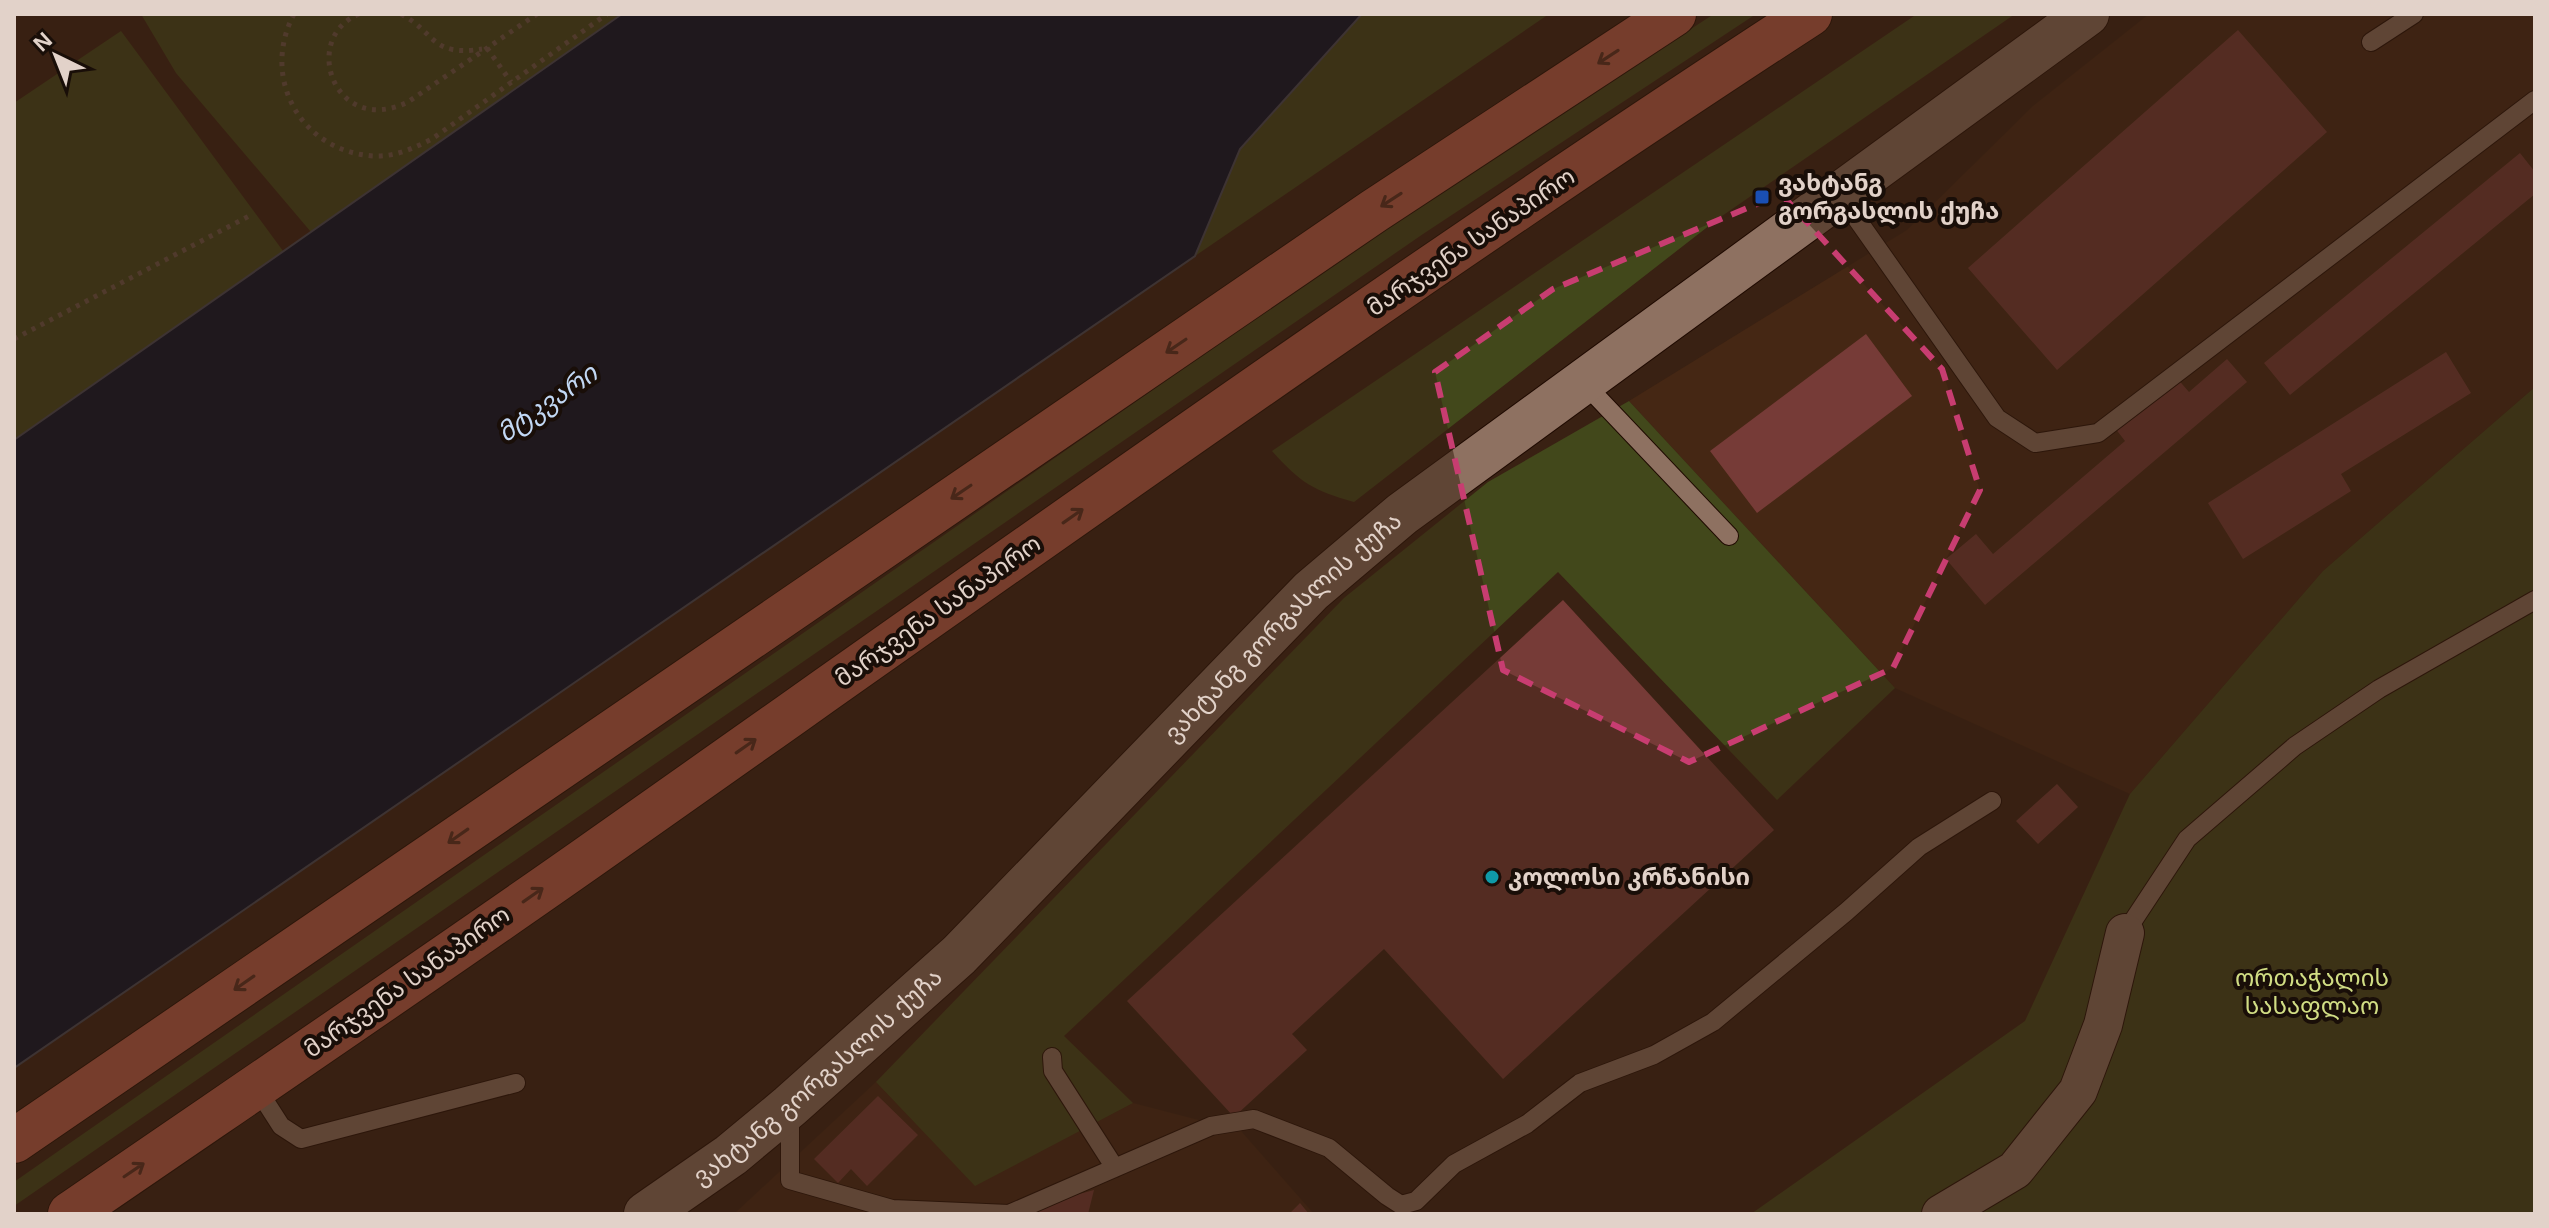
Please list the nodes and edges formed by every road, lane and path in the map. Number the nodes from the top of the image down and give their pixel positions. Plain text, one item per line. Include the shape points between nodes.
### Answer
1 (294, 14) edge
2 (359, 14) edge
3 (401, 14) edge
4 (537, 14) edge
5 (607, 14) edge
6 (1674, 14) edge
7 (1810, 14) edge
8 (2087, 14) edge
9 (2414, 14) edge
10 (2371, 42) dead end
11 (487, 48) junction
12 (511, 82) junction
13 (2535, 100) edge
14 (1840, 195) junction
15 (253, 214) dead end
16 (14, 339) edge
17 (1582, 381) junction
18 (1729, 536) dead end
19 (2535, 600) edge
20 (1992, 801) dead end
21 (2125, 933) joint
22 (1052, 1057) dead end
23 (516, 1083) dead end
24 (256, 1087) junction
25 (790, 1106) junction
26 (14, 1141) edge
27 (1115, 1168) junction
28 (70, 1214) edge
29 (646, 1214) edge
30 (1941, 1214) edge

1 - 12 path via 285,30 280,63 286,92 300,119 321,139 347,152 406,152
2 - 11 path via 340,28 328,62 338,90 363,109 394,109
3 - 11 path via 448,49
4 - 11 path
5 - 12 path
6 -> 26 highway via 1374,211
24 -> 7 highway, მარჯვენა სანაპირო via 1108,491
8 - 14 street, ვახტანგ გორგასლის ქუჩა
9 - 10 lane
11 - 12 path
13 - 14 lane via 2098,433 2035,443 1997,418
14 - 17 street, ვახტანგ გორგასლის ქუჩა
15 - 16 path
17 - 18 lane
17 - 25 street, ვახტანგ გორგასლის ქუჩა via 1402,514 1311,591 959,955
19 - 21 lane via 2379,689 2295,746 2187,839
20 - 27 lane via 1919,847 1713,1022 1654,1055 1580,1083 1527,1124 1454,1164 1416,1201 1401,1205 1329,1148 1254,1119 1211,1126
21 - 30 street via 2103,1025 2078,1091 2015,1170
22 - 27 lane via 1053,1071
23 - 24 lane via 301,1139 281,1126
28 -> 24 highway, მარჯვენა სანაპირო
25 - 27 lane via 790,1180 892,1209 1009,1214
25 - 29 street, ვახტანგ გორგასლის ქუჩა

